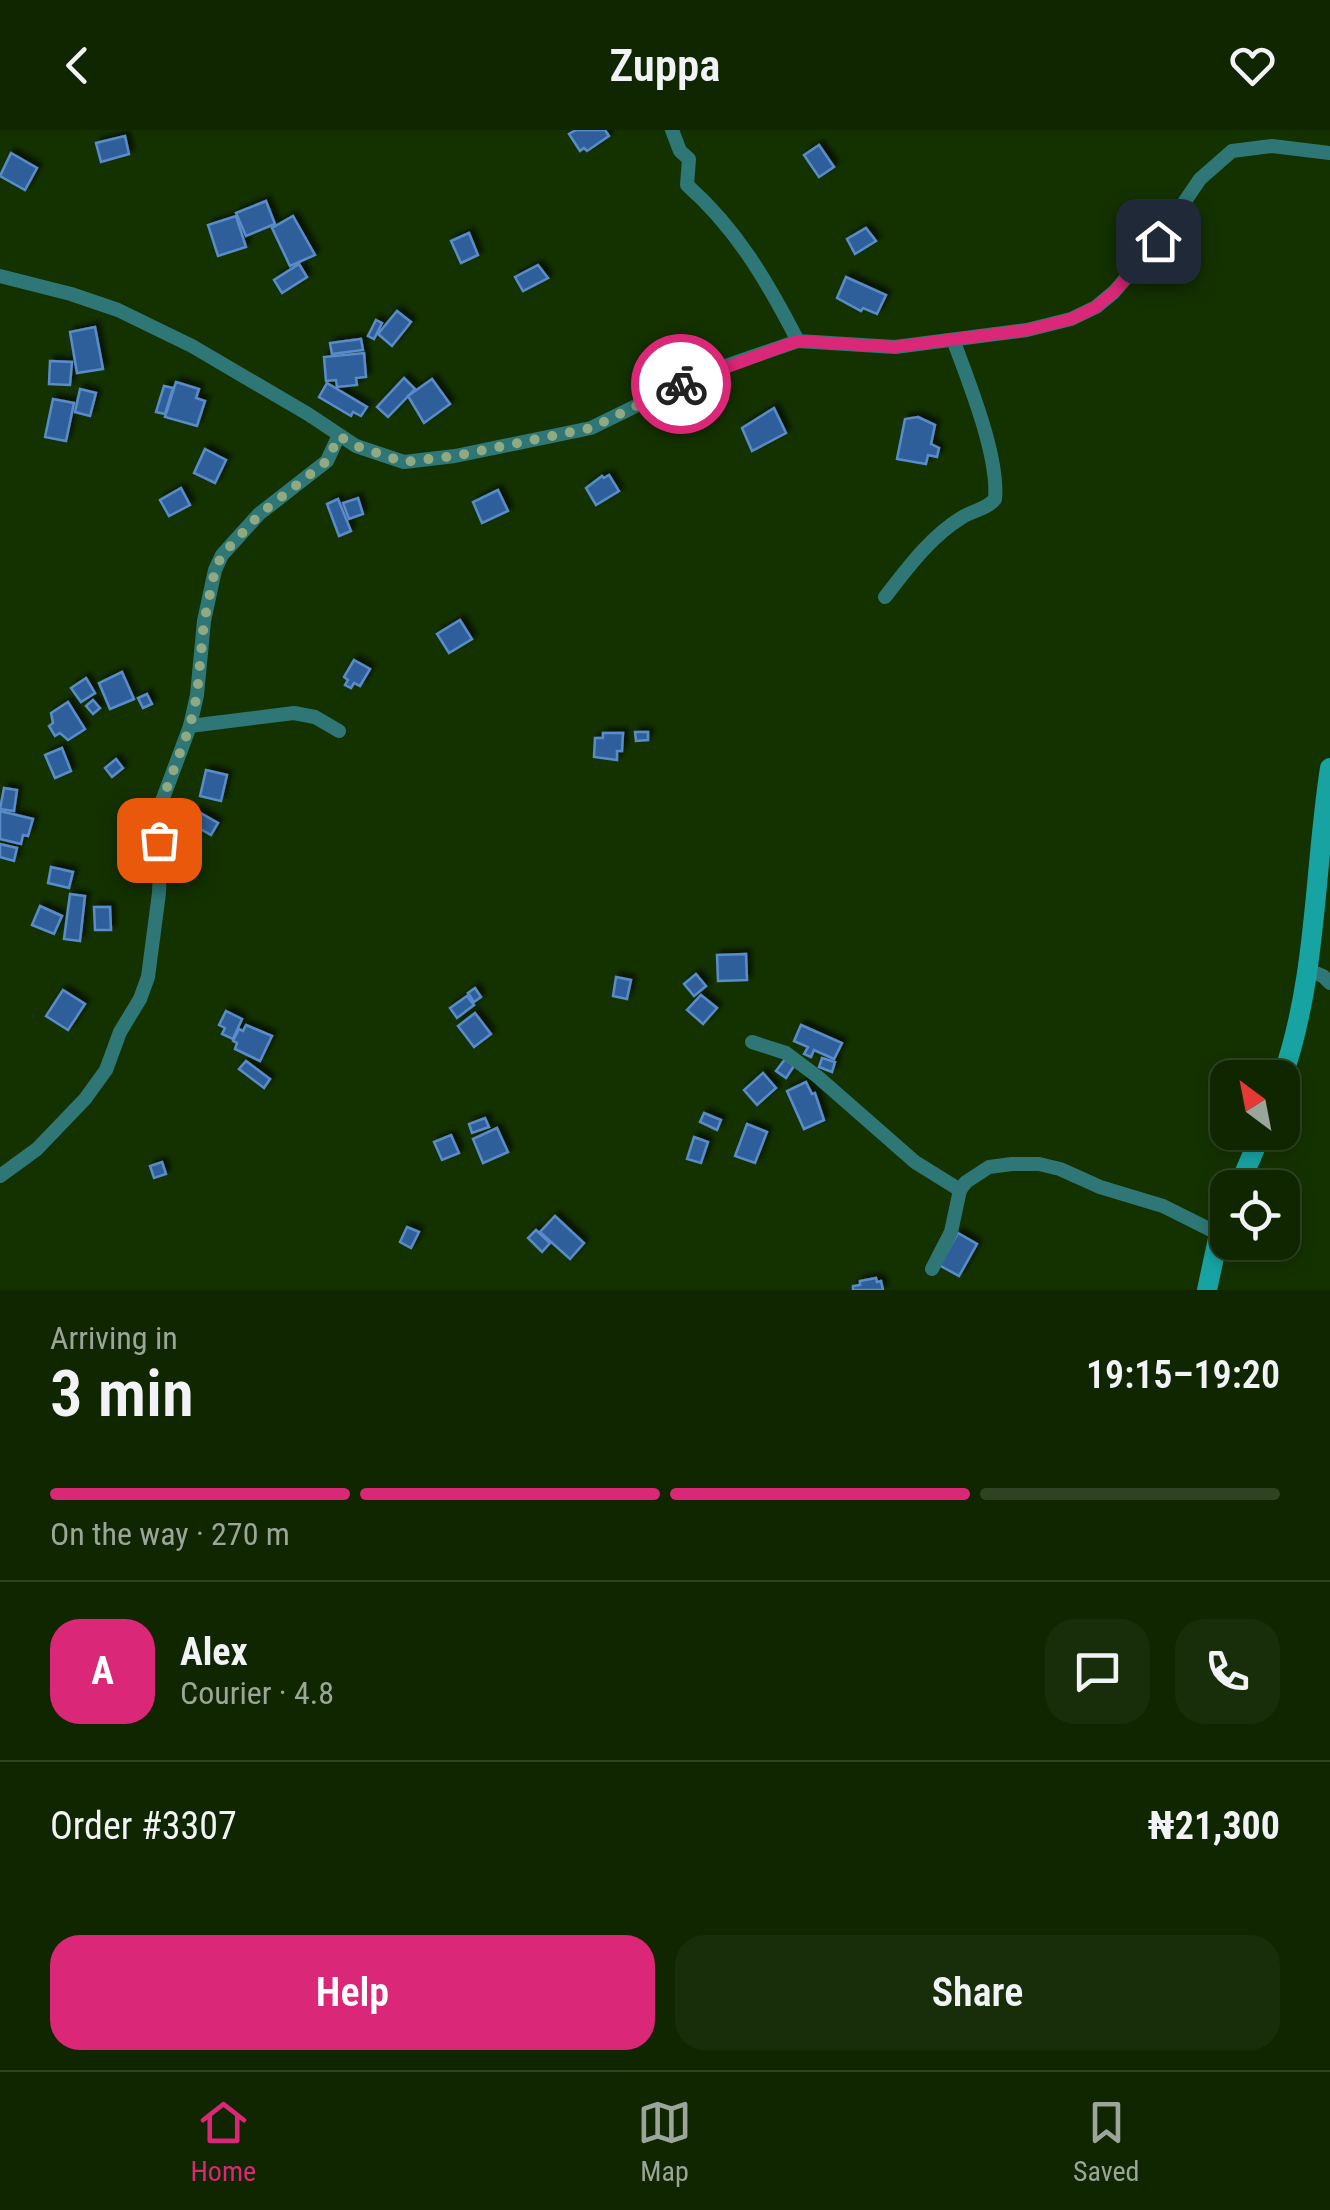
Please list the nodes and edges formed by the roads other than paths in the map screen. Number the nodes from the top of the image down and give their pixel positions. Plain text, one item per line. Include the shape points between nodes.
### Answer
1 (672, 130) edge
2 (1330, 153) edge
3 (0, 276) edge
4 (798, 341) junction
5 (954, 342) junction
6 (339, 436) junction
7 (885, 597) dead end
8 (190, 726) junction
9 (339, 731) dead end
10 (1330, 768) edge
11 (1308, 970) junction
12 (1330, 983) edge
13 (752, 1042) dead end
14 (1288, 1060) edge
15 (0, 1176) edge
16 (960, 1190) junction
17 (1210, 1230) edge
18 (1213, 1260) edge
19 (932, 1269) dead end
20 (1207, 1290) edge

1 - 4 street via 689,160 688,186 736,234
2 - 5 street via 1272,146 1232,150 1208,170 1158,241 1096,307 1027,330
3 - 6 street via 71,294 156,328
4 - 5 street via 894,347
4 - 6 street via 699,375 591,428 540,440 404,462
5 - 7 street via 976,404 995,499 940,534
6 - 8 street via 327,461 260,514 222,555 210,590
8 - 9 street via 294,713
8 - 15 street via 162,801 156,924 140,999 106,1070 84,1099 37,1149
10 - 11 street
11 - 12 street
11 - 14 street
13 - 16 street via 786,1053 914,1162
16 - 17 street via 990,1167 1039,1164 1163,1206
16 - 19 street via 951,1232
18 - 20 street

